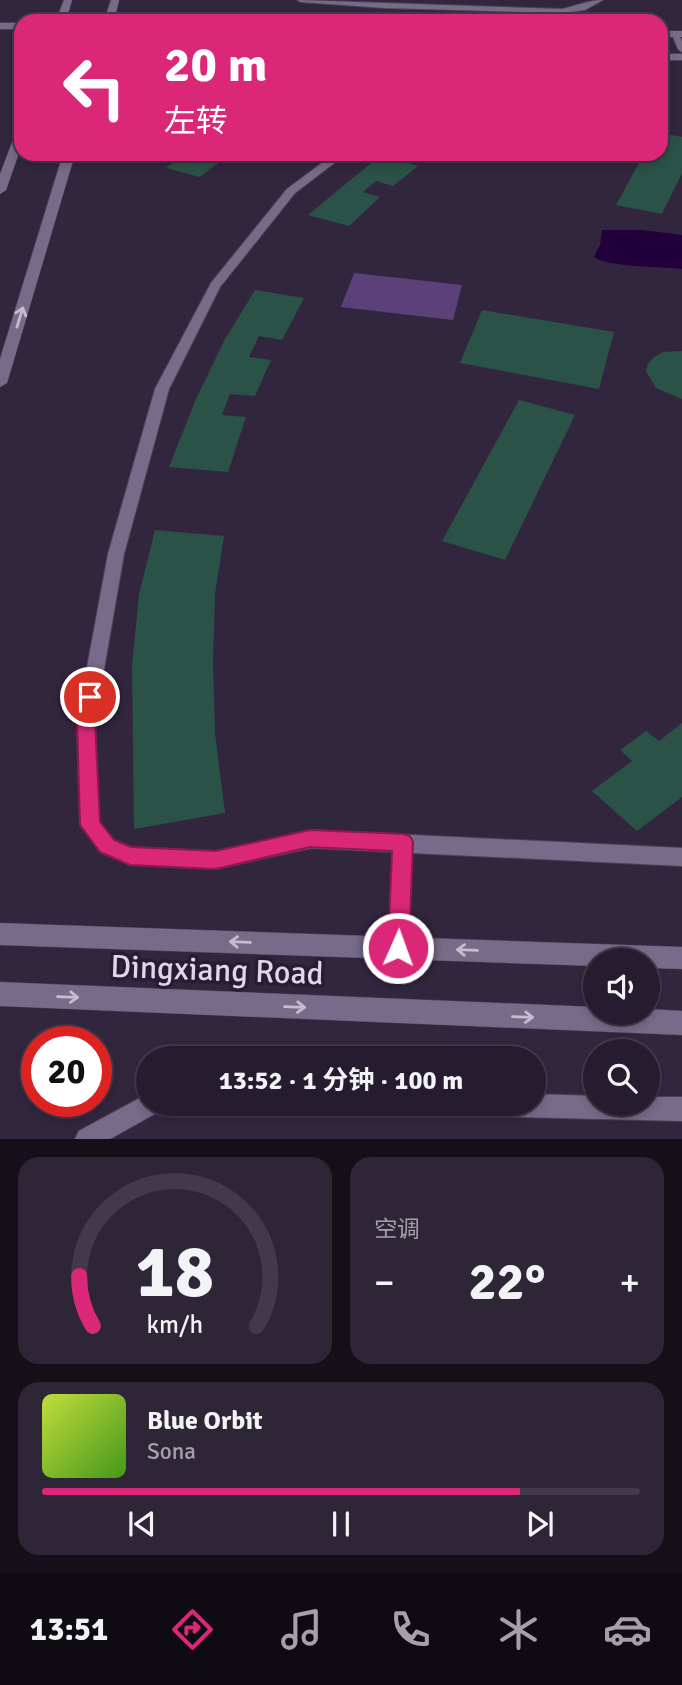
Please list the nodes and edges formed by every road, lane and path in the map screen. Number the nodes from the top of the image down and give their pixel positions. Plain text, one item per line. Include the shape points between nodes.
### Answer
1 (301, 0) edge
2 (599, 0) edge
3 (427, 7) junction
4 (427, 14) edge
5 (678, 34) edge
6 (682, 49) edge
7 (14, 151) edge
8 (67, 161) edge
9 (332, 161) edge
10 (0, 190) edge
11 (0, 383) edge
12 (403, 842) junction
13 (682, 857) edge
14 (0, 934) edge
15 (398, 948) junction
16 (682, 958) edge
17 (0, 994) edge
18 (682, 1023) edge
19 (546, 1107) edge
20 (682, 1110) edge
21 (136, 1112) edge
22 (87, 1139) edge

1 - 3 lane
2 - 3 lane via 562,11
3 - 4 lane
5 - 6 lane
7 - 10 street
11 -> 8 street
9 - 12 lane via 291,191 215,286 162,389 117,554 86,721 90,825 107,846 130,856 216,860 310,839
12 - 13 lane
12 - 15 lane
15 -> 14 street, Dingxiang Road
16 -> 15 street, Dingxiang Road
17 -> 18 street, Dingxiang Road
19 - 20 lane
21 - 22 lane

